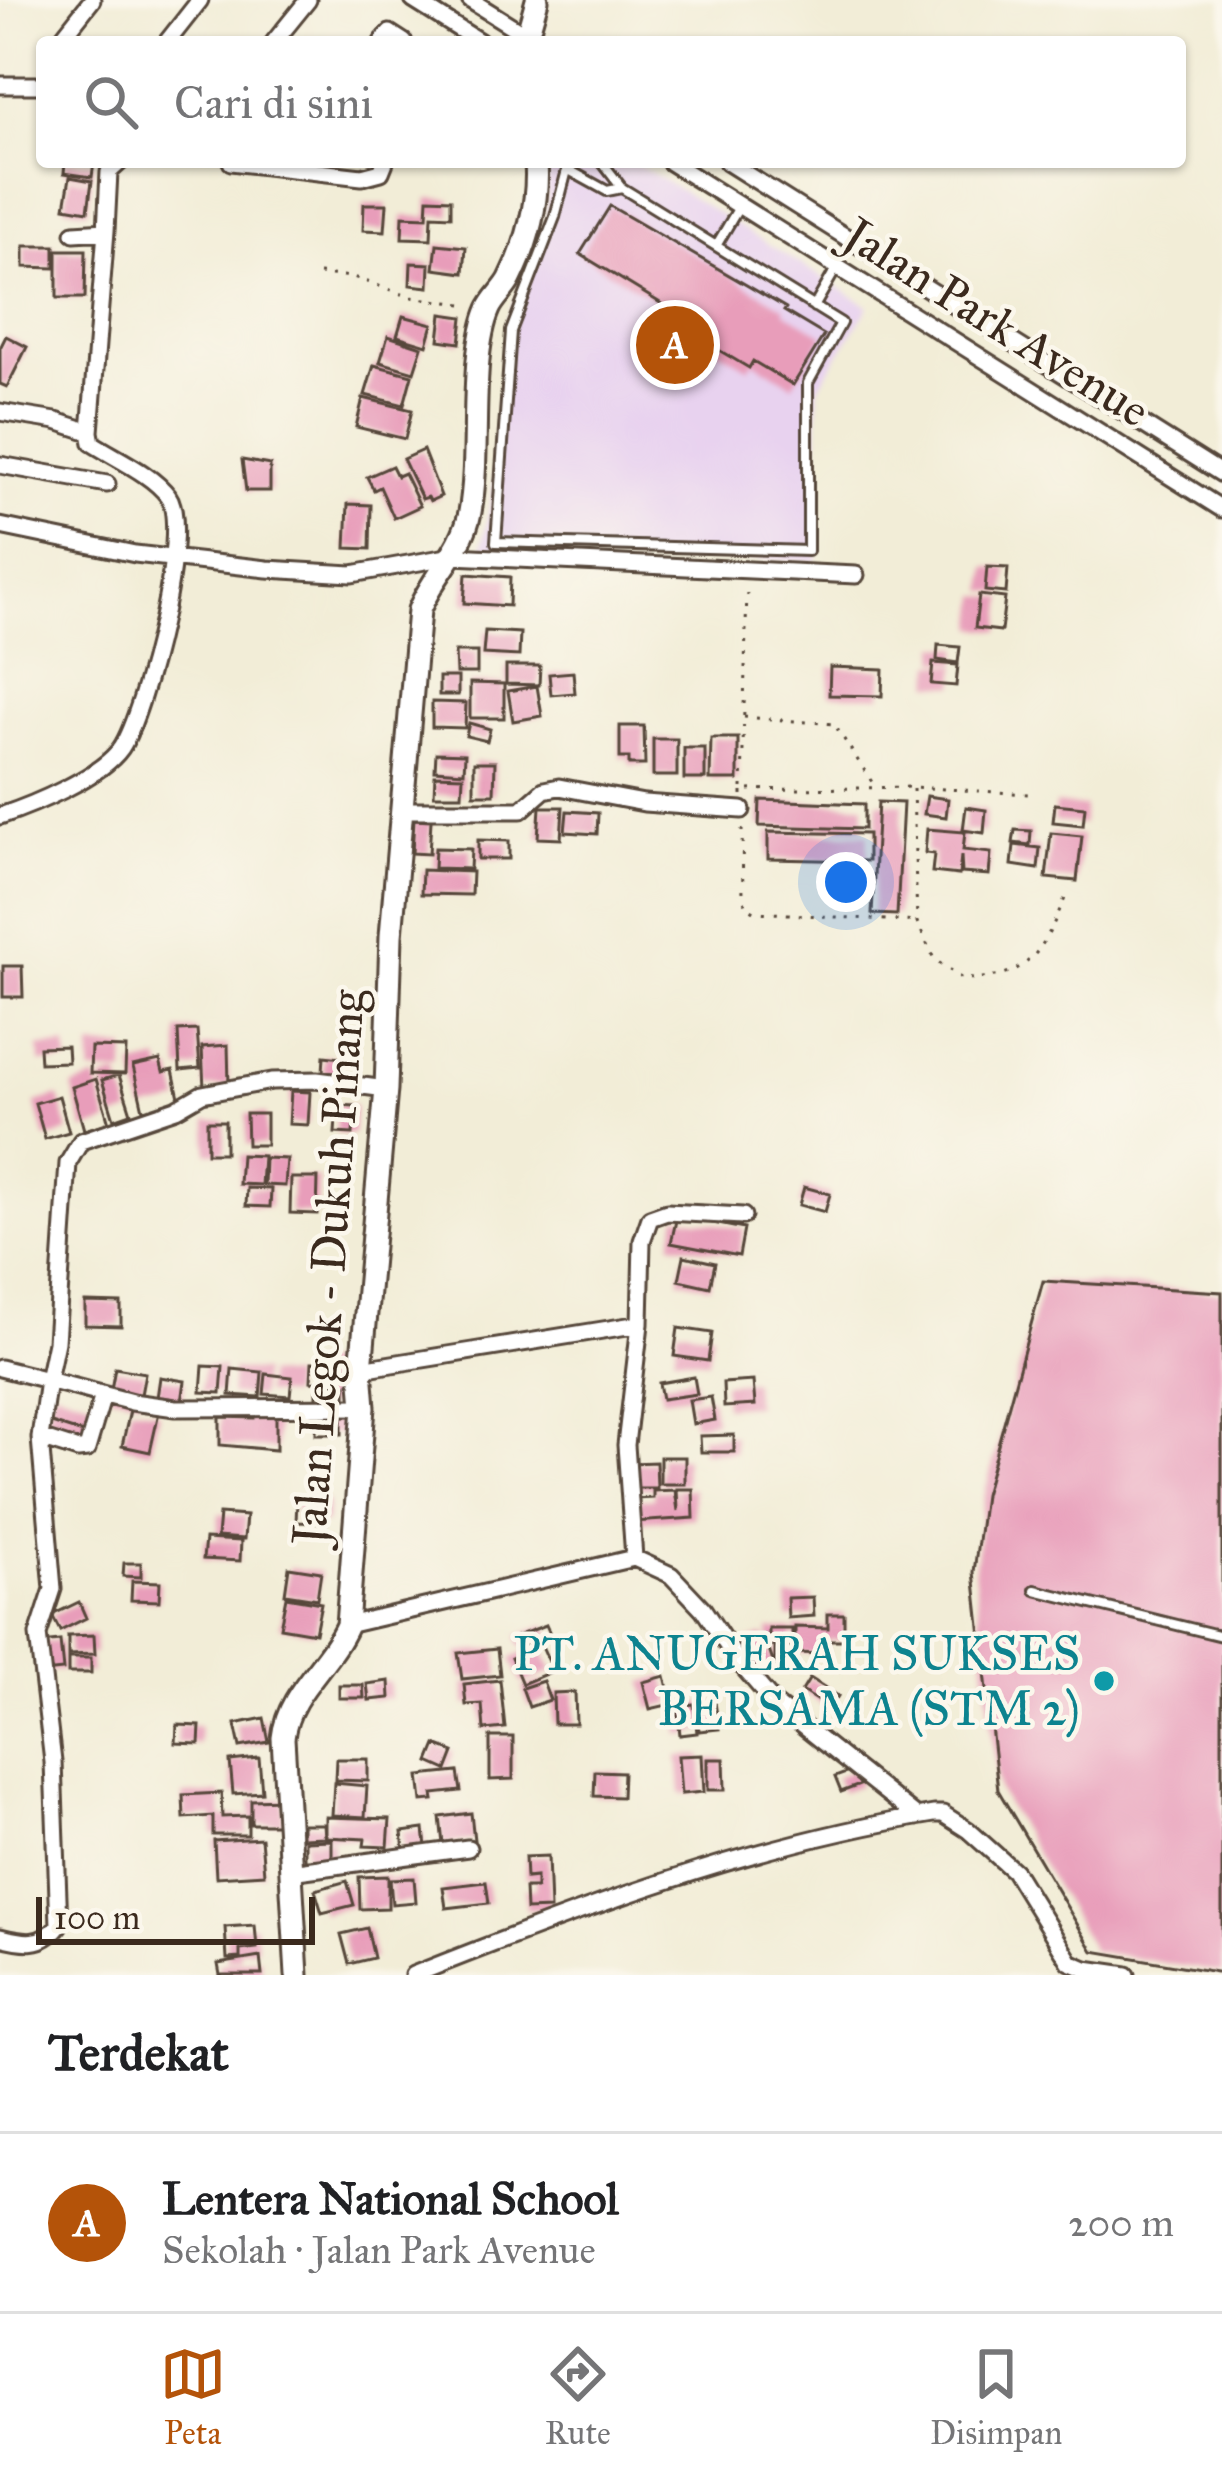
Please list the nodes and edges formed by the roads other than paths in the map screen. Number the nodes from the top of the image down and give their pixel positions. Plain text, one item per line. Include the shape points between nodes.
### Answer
1 (92, 0) edge
2 (200, 0) edge
3 (308, 0) edge
4 (413, 0) edge
5 (470, 0) edge
6 (537, 0) edge
7 (534, 33) edge
8 (64, 36) edge
9 (172, 36) edge
10 (279, 36) edge
11 (470, 36) edge
12 (34, 84) edge
13 (0, 85) edge
14 (113, 168) edge
15 (283, 168) edge
16 (383, 168) edge
17 (536, 168) edge
18 (567, 168) edge
19 (572, 168) edge
20 (607, 168) edge
21 (680, 168) edge
22 (737, 168) edge
23 (622, 188) junction
24 (740, 206) junction
25 (106, 231) junction
26 (74, 233) dead end
27 (716, 246) junction
28 (837, 267) junction
29 (814, 307) junction
30 (0, 412) edge
31 (90, 432) junction
32 (0, 465) edge
33 (1222, 473) edge
34 (107, 484) dead end
35 (1222, 509) edge
36 (0, 526) edge
37 (453, 556) junction
38 (173, 559) junction
39 (856, 575) dead end
40 (403, 810) junction
41 (742, 810) road end
42 (0, 816) edge
43 (386, 1089) junction
44 (743, 1216) dead end
45 (640, 1324) junction
46 (0, 1368) edge
47 (361, 1369) junction
48 (48, 1380) junction
49 (103, 1395) junction
50 (364, 1407) junction
51 (40, 1438) junction
52 (634, 1558) junction
53 (1035, 1590) dead end
54 (347, 1625) junction
55 (1222, 1636) edge
56 (917, 1817) junction
57 (468, 1848) dead end
58 (290, 1872) junction
59 (0, 1937) edge
60 (297, 1975) edge
61 (412, 1975) edge
62 (1127, 1975) edge

1 - 8 street
2 - 9 street
3 - 10 street
4 - 11 street
5 - 7 street
6 - 7 street
12 - 13 street
14 - 25 street
15 - 16 street via 362,177
17 - 37 street, Jalan Legok - Dukuh Pinang via 532,219 510,280 489,309 471,509
18 - 29 lane via 511,331 496,542 808,551 808,383 841,323
19 - 23 lane via 607,191
20 - 23 lane
21 - 24 street, Jalan Park Avenue
22 - 33 street, Jalan Park Avenue
23 - 27 lane
24 - 27 lane
24 - 28 street, Jalan Park Avenue
25 - 26 street
25 - 31 street
27 - 29 lane
28 - 29 lane
28 - 35 street, Jalan Park Avenue
30 - 31 street
31 - 38 street via 92,443 167,495 176,512
32 - 34 street
36 - 38 street
37 - 38 street via 352,574
37 - 39 street
37 - 40 street, Jalan Legok - Dukuh Pinang via 419,610
38 - 42 street via 151,670 122,746 94,772
40 - 41 street via 520,810 559,787
40 - 43 street, Jalan Legok - Dukuh Pinang
43 - 47 street, Jalan Legok - Dukuh Pinang
43 - 48 street via 272,1081 202,1094 81,1141 68,1163
44 - 45 street via 650,1218
45 - 47 street
45 - 52 street via 626,1445
46 - 48 street
47 - 50 street, Jalan Legok - Dukuh Pinang
48 - 49 street
48 - 51 street
49 - 50 street via 176,1408
49 - 51 street via 87,1449
50 - 54 street, Jalan Legok - Dukuh Pinang
51 - 59 street via 53,1589 38,1635 59,1925 28,1944
52 - 54 street
52 - 56 street via 671,1575 775,1704
53 - 55 lane
54 - 58 street, Jalan Legok - Dukuh Pinang via 285,1720
56 - 61 street via 715,1864
56 - 62 street via 943,1814 988,1846 1014,1871 1070,1962
57 - 58 street
58 - 60 street, Jalan Legok - Dukuh Pinang

